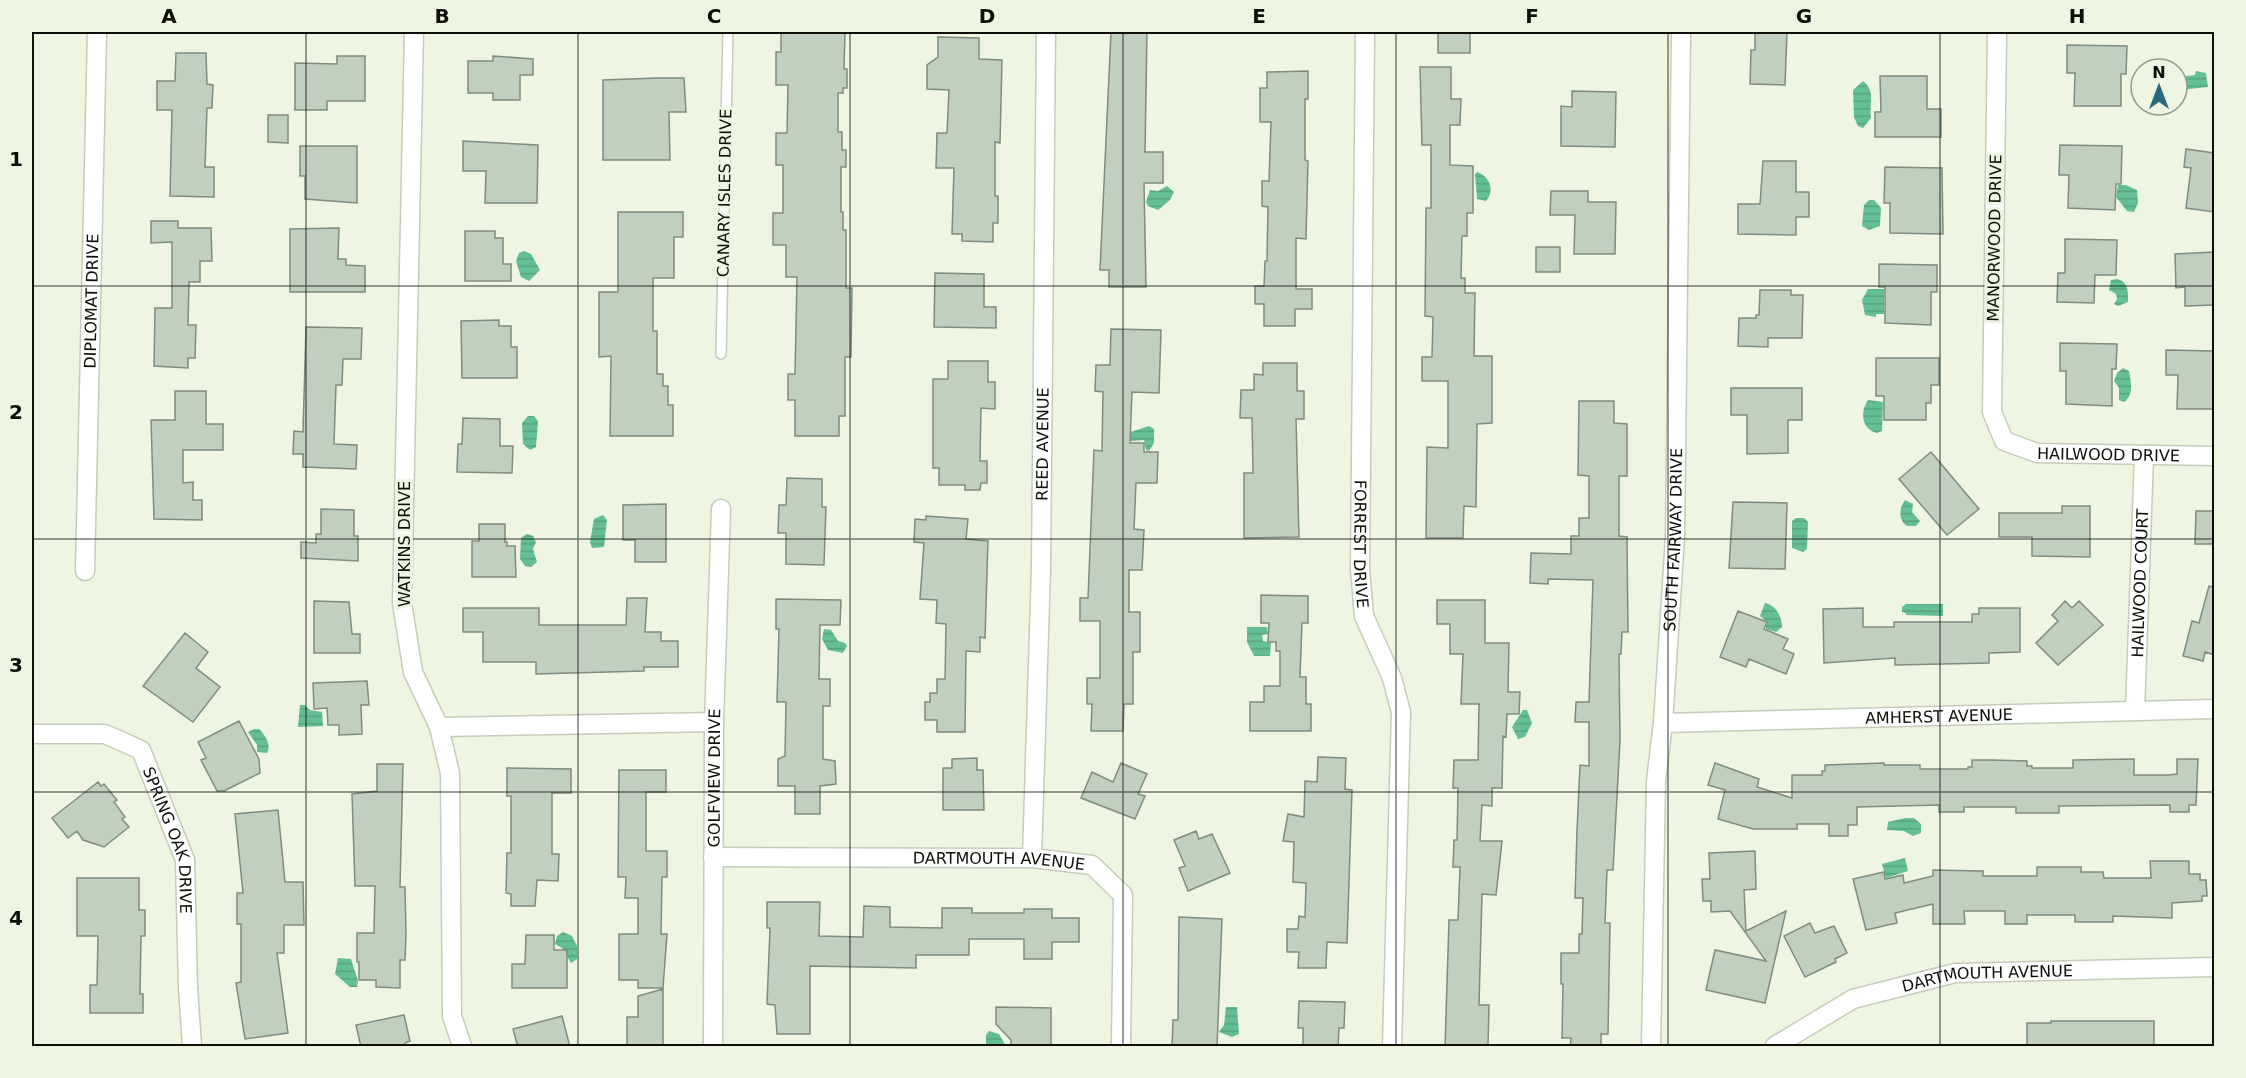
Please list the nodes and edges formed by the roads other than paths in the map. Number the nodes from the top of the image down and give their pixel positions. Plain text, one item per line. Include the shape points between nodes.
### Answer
1 (97, 32) edge
2 (414, 32) edge
3 (728, 32) edge
4 (1046, 32) edge
5 (1365, 32) edge
6 (1681, 32) edge
7 (1997, 32) edge
8 (721, 354) dead end
9 (2004, 441) joint
10 (2144, 456) junction
11 (2214, 456) edge
12 (721, 509) dead end
13 (85, 571) dead end
14 (2214, 710) edge
15 (2135, 711) junction
16 (714, 722) junction
17 (1663, 723) junction
18 (439, 727) junction
19 (32, 734) edge
20 (713, 857) junction
21 (1032, 858) junction
22 (2214, 967) edge
23 (192, 1047) edge
24 (462, 1047) edge
25 (713, 1047) edge
26 (1121, 1047) edge
27 (1392, 1047) edge
28 (1651, 1047) edge
29 (1775, 1047) edge

1 - 13 street, DIPLOMAT DRIVE
2 - 18 street, WATKINS DRIVE via 402,603 413,672
3 - 8 lane, CANARY ISLES DRIVE
4 - 21 street, REED AVENUE via 1041,568
5 - 27 street, FORREST DRIVE via 1360,569 1364,616 1392,678 1401,712
6 - 17 street, SOUTH FAIRWAY DRIVE via 1675,537
7 - 9 street, MANORWOOD DRIVE via 1992,412
9 - 10 street, HAILWOOD DRIVE via 2037,453
10 - 11 street, HAILWOOD DRIVE
10 - 15 street, HAILWOOD COURT
12 - 16 street, GOLFVIEW DRIVE
14 - 15 street, AMHERST AVENUE
15 - 17 street, AMHERST AVENUE
16 - 18 street
16 - 20 street, GOLFVIEW DRIVE
17 - 28 street, SOUTH FAIRWAY DRIVE via 1656,781
18 - 24 street, WATKINS DRIVE via 450,773 452,1016
19 - 23 street, SPRING OAK DRIVE via 105,734 141,750 185,860
20 - 21 street, DARTMOUTH AVENUE
20 - 25 street, GOLFVIEW DRIVE
21 - 26 street, DARTMOUTH AVENUE via 1092,865 1123,895
22 - 29 street, DARTMOUTH AVENUE via 1955,973 1853,999

